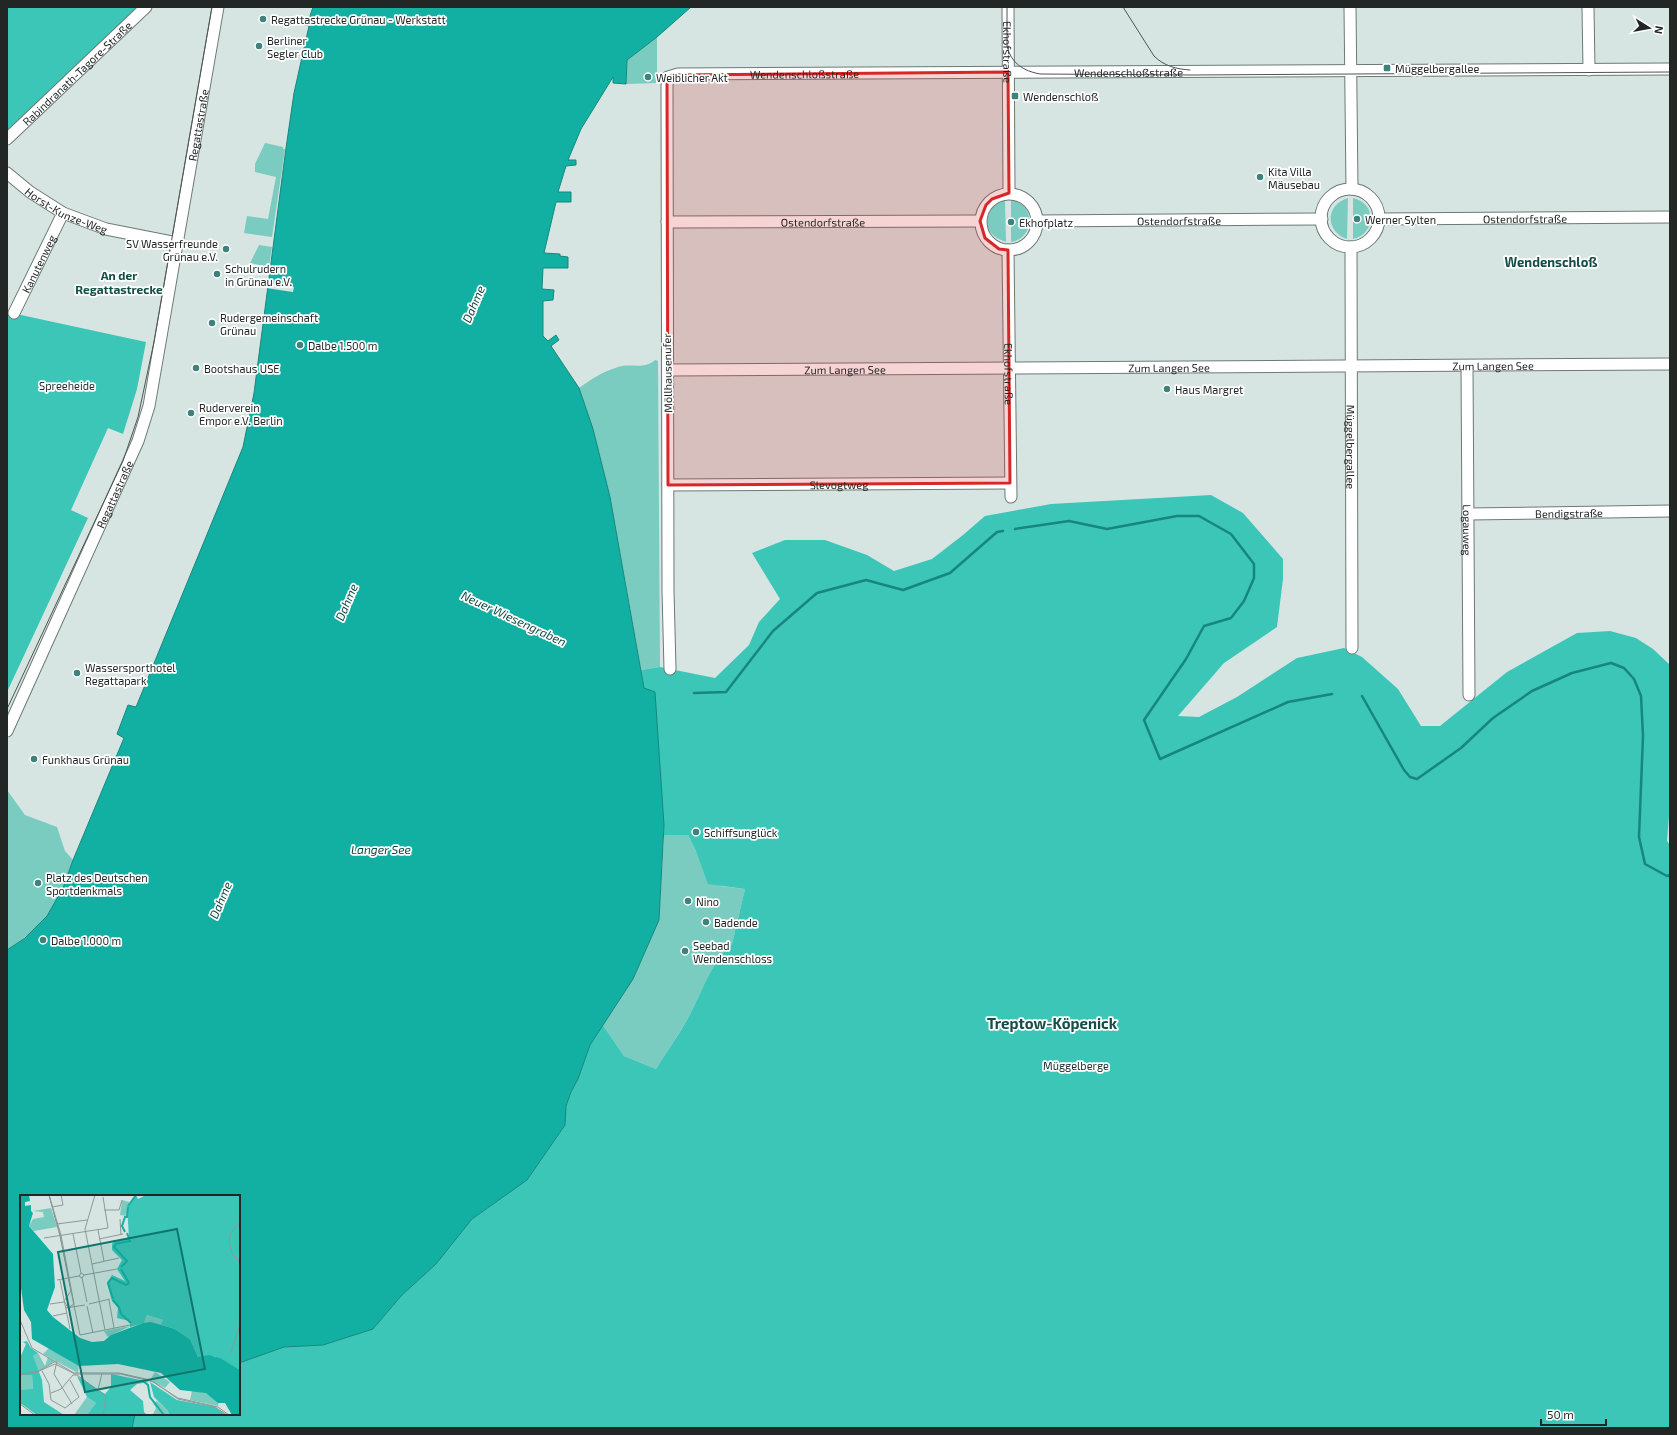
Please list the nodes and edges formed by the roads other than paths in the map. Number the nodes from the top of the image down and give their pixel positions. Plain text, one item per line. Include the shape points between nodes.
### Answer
1 (146, 7) edge
2 (218, 7) edge
3 (1008, 7) edge
4 (1350, 7) edge
5 (1588, 7) edge
6 (1670, 69) edge
7 (1589, 70) junction
8 (1350, 71) junction
9 (1008, 72) junction
10 (668, 77) joint
11 (7, 139) edge
12 (7, 173) edge
13 (1352, 189) junction
14 (1009, 193) junction
15 (63, 213) junction
16 (1670, 217) edge
17 (1379, 218) junction
18 (1322, 219) junction
19 (980, 221) junction
20 (1037, 221) junction
21 (666, 222) junction
22 (177, 244) junction
23 (1351, 247) junction
24 (1008, 250) junction
25 (14, 313) dead end
26 (1670, 364) edge
27 (1467, 366) junction
28 (1009, 367) junction
29 (1351, 367) junction
30 (668, 370) junction
31 (1010, 483) junction
32 (668, 484) junction
33 (1011, 497) dead end
34 (1670, 511) edge
35 (1468, 514) junction
36 (1352, 648) dead end
37 (670, 669) dead end
38 (1469, 695) dead end
39 (7, 731) edge

1 - 11 street, Rabindranath-Tagore-Straße
2 - 22 street, Regattastraße
3 - 9 street, Ekhofstraße
4 - 8 street
5 - 7 street
6 - 7 street, Wendenschloßstraße
7 - 8 street, Wendenschloßstraße
8 - 9 street, Wendenschloßstraße
8 - 13 street
9 - 10 street, Wendenschloßstraße via 675,74
9 - 14 street, Ekhofstraße
10 - 21 street, Möllhausenufer
12 - 15 street, Horst-Kunze-Weg via 30,192
13 - 17 street via 1364,193 1374,202
13 - 18 street via 1330,198 1325,204
14 - 19 street via 992,199 982,212
14 - 20 street via 1028,202 1036,212
15 - 22 street, Horst-Kunze-Weg via 106,229
15 - 25 street, Kanutenweg
16 - 17 street, Ostendorfstraße
17 - 23 street via 1371,238 1365,243
18 - 20 street, Ostendorfstraße
18 - 23 street via 1329,237 1339,244
19 - 21 street, Ostendorfstraße
19 - 24 street via 985,238 999,249
20 - 24 street via 1034,234 1025,245
21 - 30 street, Möllhausenufer
22 - 39 street, Regattastraße via 149,406 138,441
23 - 29 street, Müggelbergallee
24 - 28 street, Ekhofstraße
26 - 27 street, Zum Langen See
27 - 29 street, Zum Langen See
27 - 35 street, Logauweg
28 - 29 street, Zum Langen See
28 - 30 street, Zum Langen See
28 - 31 street, Ekhofstraße
29 - 36 street, Müggelbergallee
30 - 32 street, Möllhausenufer
31 - 32 street, Slevogtweg
31 - 33 street, Ekhofstraße
32 - 37 street, Möllhausenufer
34 - 35 street, Bendigstraße
35 - 38 street, Logauweg

